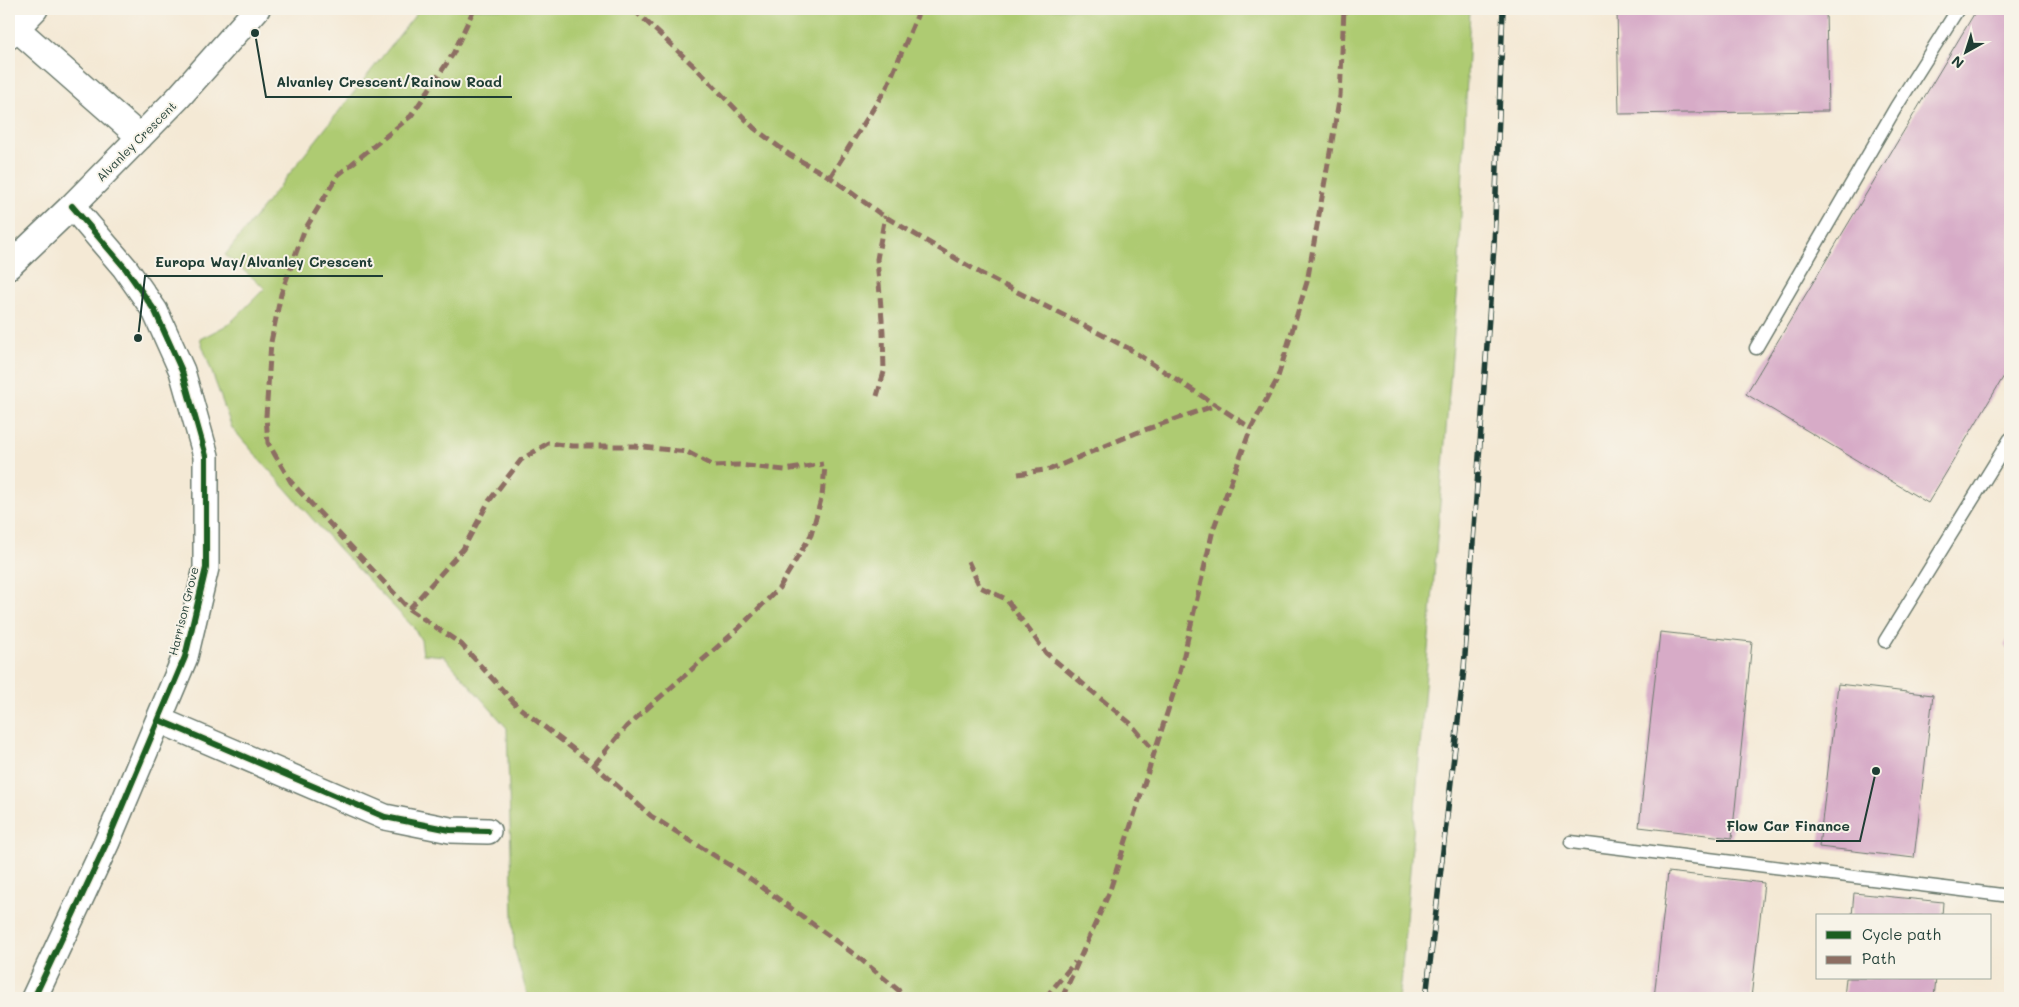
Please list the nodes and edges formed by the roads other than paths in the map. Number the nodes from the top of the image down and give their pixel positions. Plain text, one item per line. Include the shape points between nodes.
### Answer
1 (34, 9) edge
2 (257, 9) edge
3 (1958, 9) edge
4 (13, 33) edge
5 (140, 137) junction
6 (72, 206) junction
7 (9, 266) edge
8 (1756, 348) dead end
9 (2010, 439) edge
10 (1885, 640) dead end
11 (159, 720) junction
12 (488, 831) dead end
13 (1571, 842) dead end
14 (2010, 896) edge
15 (34, 998) edge

1 - 4 street
2 - 5 street, Alvanley Crescent
3 - 8 lane via 1896,107
4 - 5 street
5 - 6 street, Alvanley Crescent
6 - 7 street, Alvanley Crescent
6 - 11 street, Harrison Grove via 125,268 154,311 182,371 206,456 206,568 185,657
9 - 10 lane
11 - 12 street via 385,817 450,830
11 - 15 street, Harrison Grove via 107,842
13 - 14 lane

